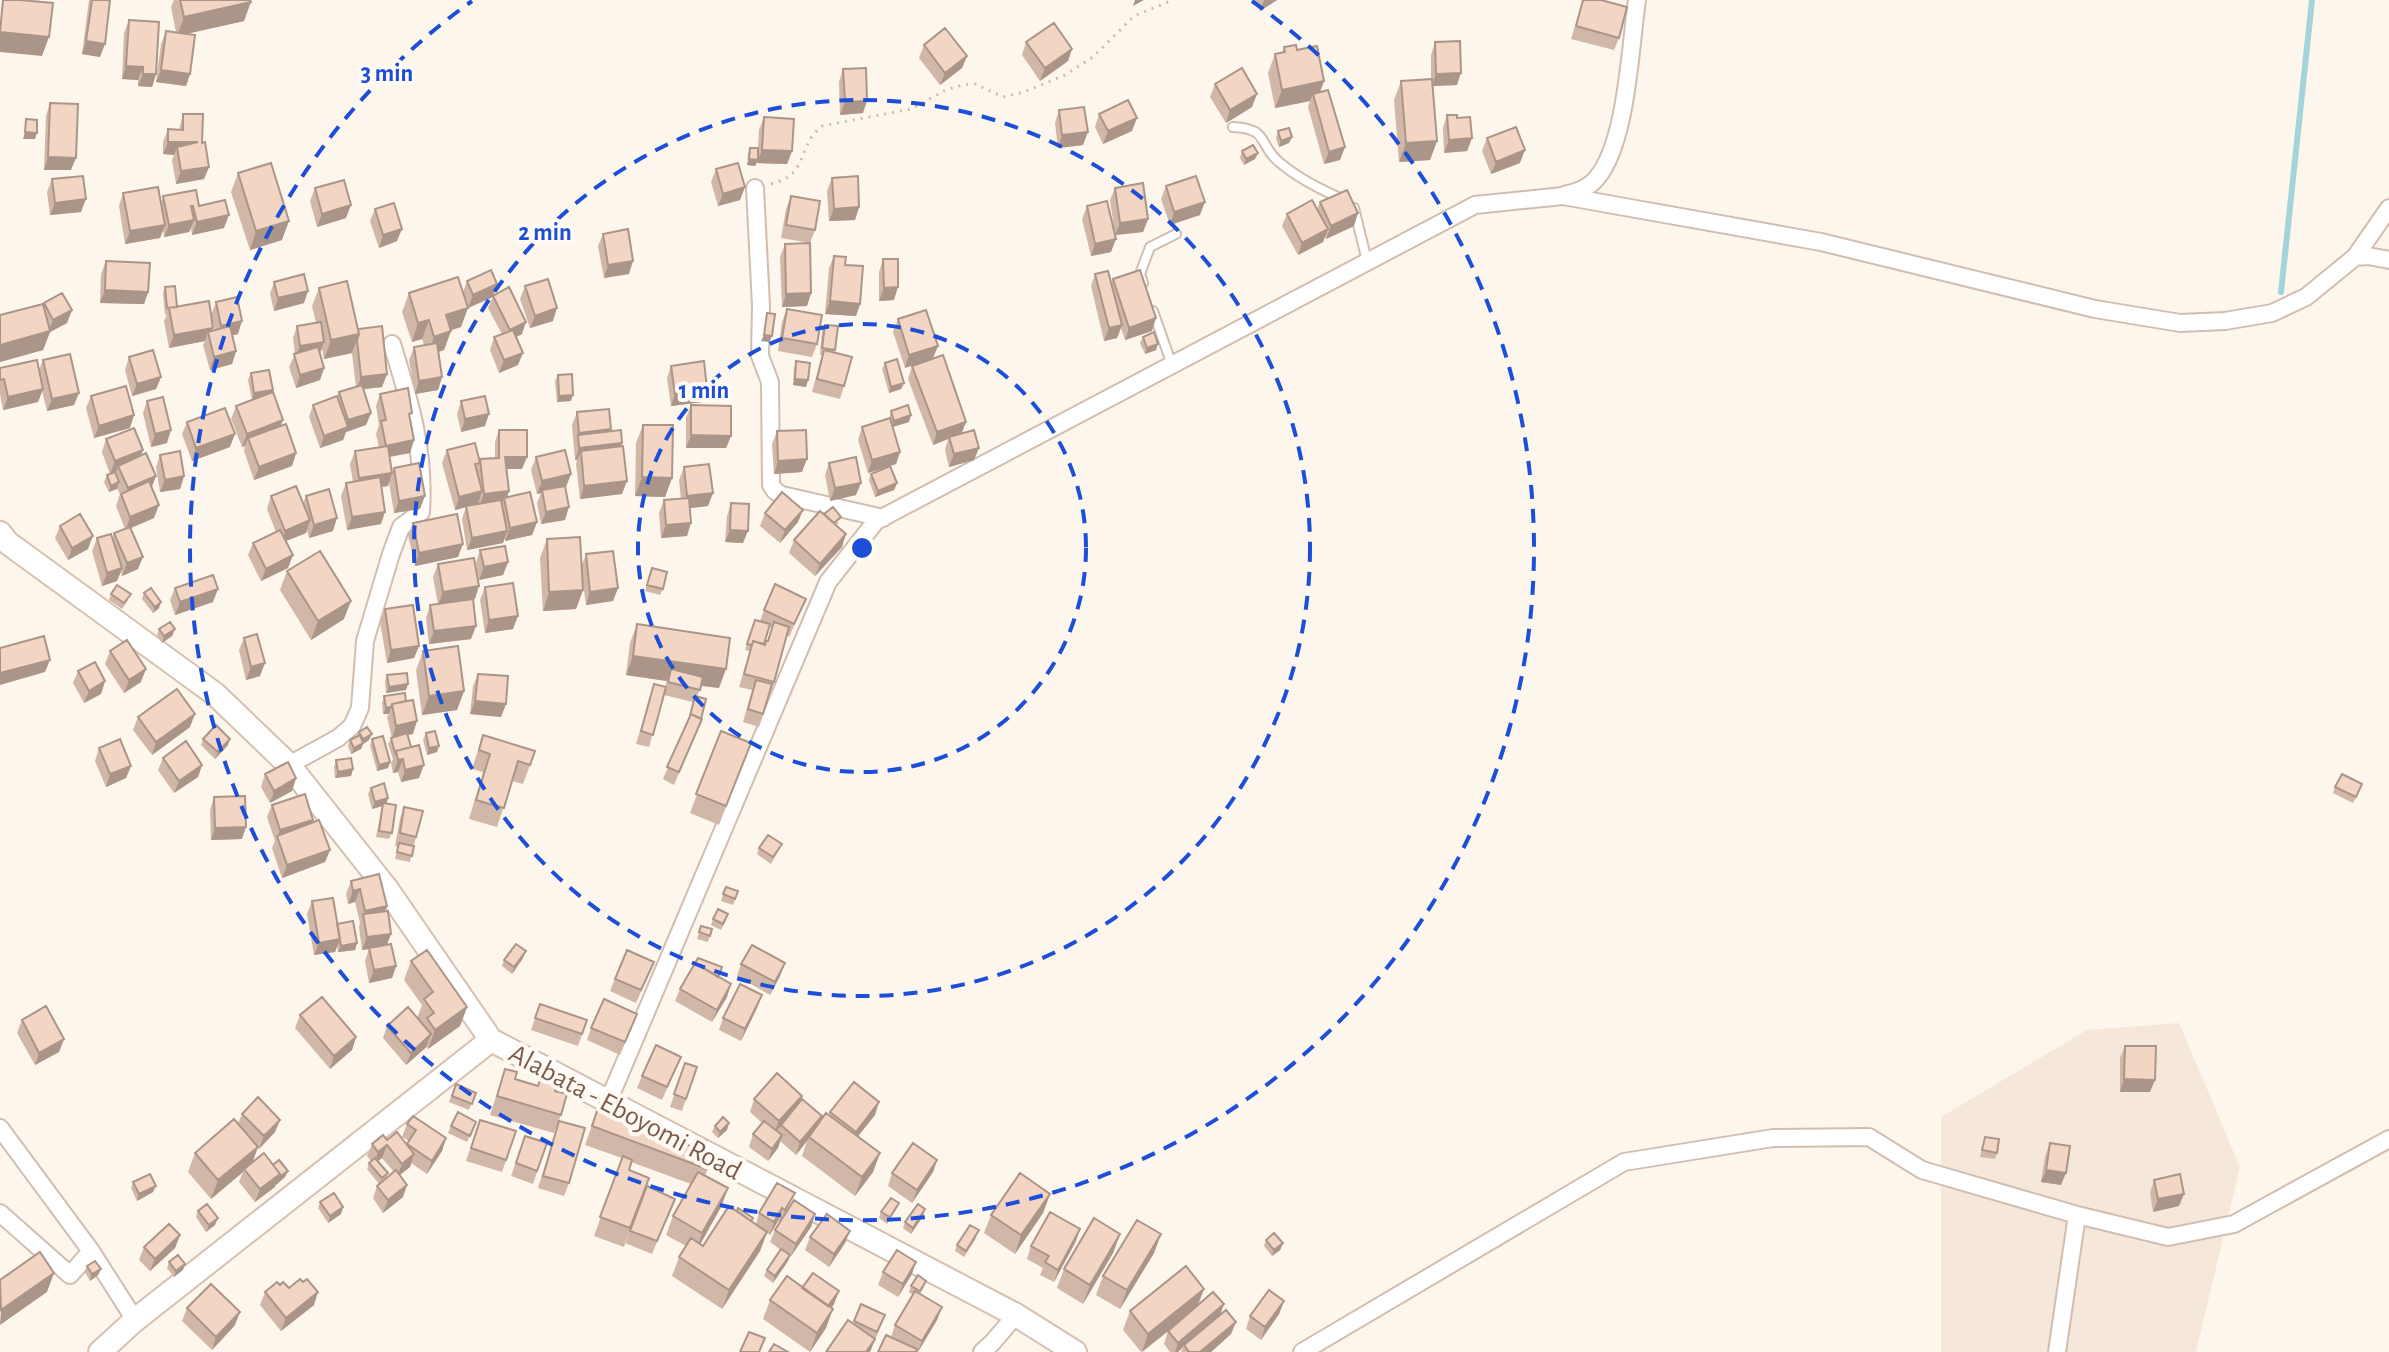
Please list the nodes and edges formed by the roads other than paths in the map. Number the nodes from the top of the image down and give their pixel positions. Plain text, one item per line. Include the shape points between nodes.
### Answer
1 (1637, 0) edge
2 (1233, 127) dead end
3 (755, 188) dead end
4 (1563, 196) junction
5 (2389, 208) edge
6 (1176, 234) dead end
7 (2355, 257) junction
8 (2389, 260) edge
9 (1367, 262) junction
10 (1147, 294) edge
11 (1152, 308) edge
12 (392, 344) dead end
13 (1172, 365) junction
14 (883, 518) junction
15 (3, 540) edge
16 (289, 765) junction
17 (491, 1040) junction
18 (608, 1102) junction
19 (0, 1128) edge
20 (2389, 1139) edge
21 (0, 1213) edge
22 (2077, 1215) junction
23 (91, 1251) junction
24 (1016, 1315) junction
25 (135, 1320) junction
26 (100, 1352) edge
27 (982, 1352) edge
28 (1075, 1352) edge
29 (1302, 1352) edge
30 (2057, 1352) edge

1 - 4 street via 1613,151 1594,182
2 - 9 lane via 1261,134 1278,161 1318,190 1351,202
3 - 14 street via 760,356 770,382 771,485 782,495
4 - 7 street via 1821,242 2095,309 2180,323 2272,313 2306,297
4 - 9 street via 1475,205
5 - 7 street
6 - 10 lane via 1150,247 1144,259 1140,274
7 - 8 street
9 - 13 street
11 - 13 lane
12 - 16 street via 419,445 421,512 401,527 391,554 365,641 360,708 352,726
13 - 14 street
14 - 18 street via 828,582
15 - 16 main road via 215,694
16 - 17 main road via 387,889
17 - 18 main road, Alabata - Eboyomi Road
17 - 25 main road, Alabata - Eboyomi Road
18 - 24 main road, Alabata - Eboyomi Road
19 - 23 street
20 - 22 street via 2234,1224 2168,1237
21 - 23 street via 70,1275
22 - 29 street via 1922,1170 1869,1137 1773,1138 1624,1162
22 - 30 street
23 - 25 street
24 - 27 street
24 - 28 main road, Alabata - Eboyomi Road
25 - 26 main road, Alabata - Eboyomi Road

